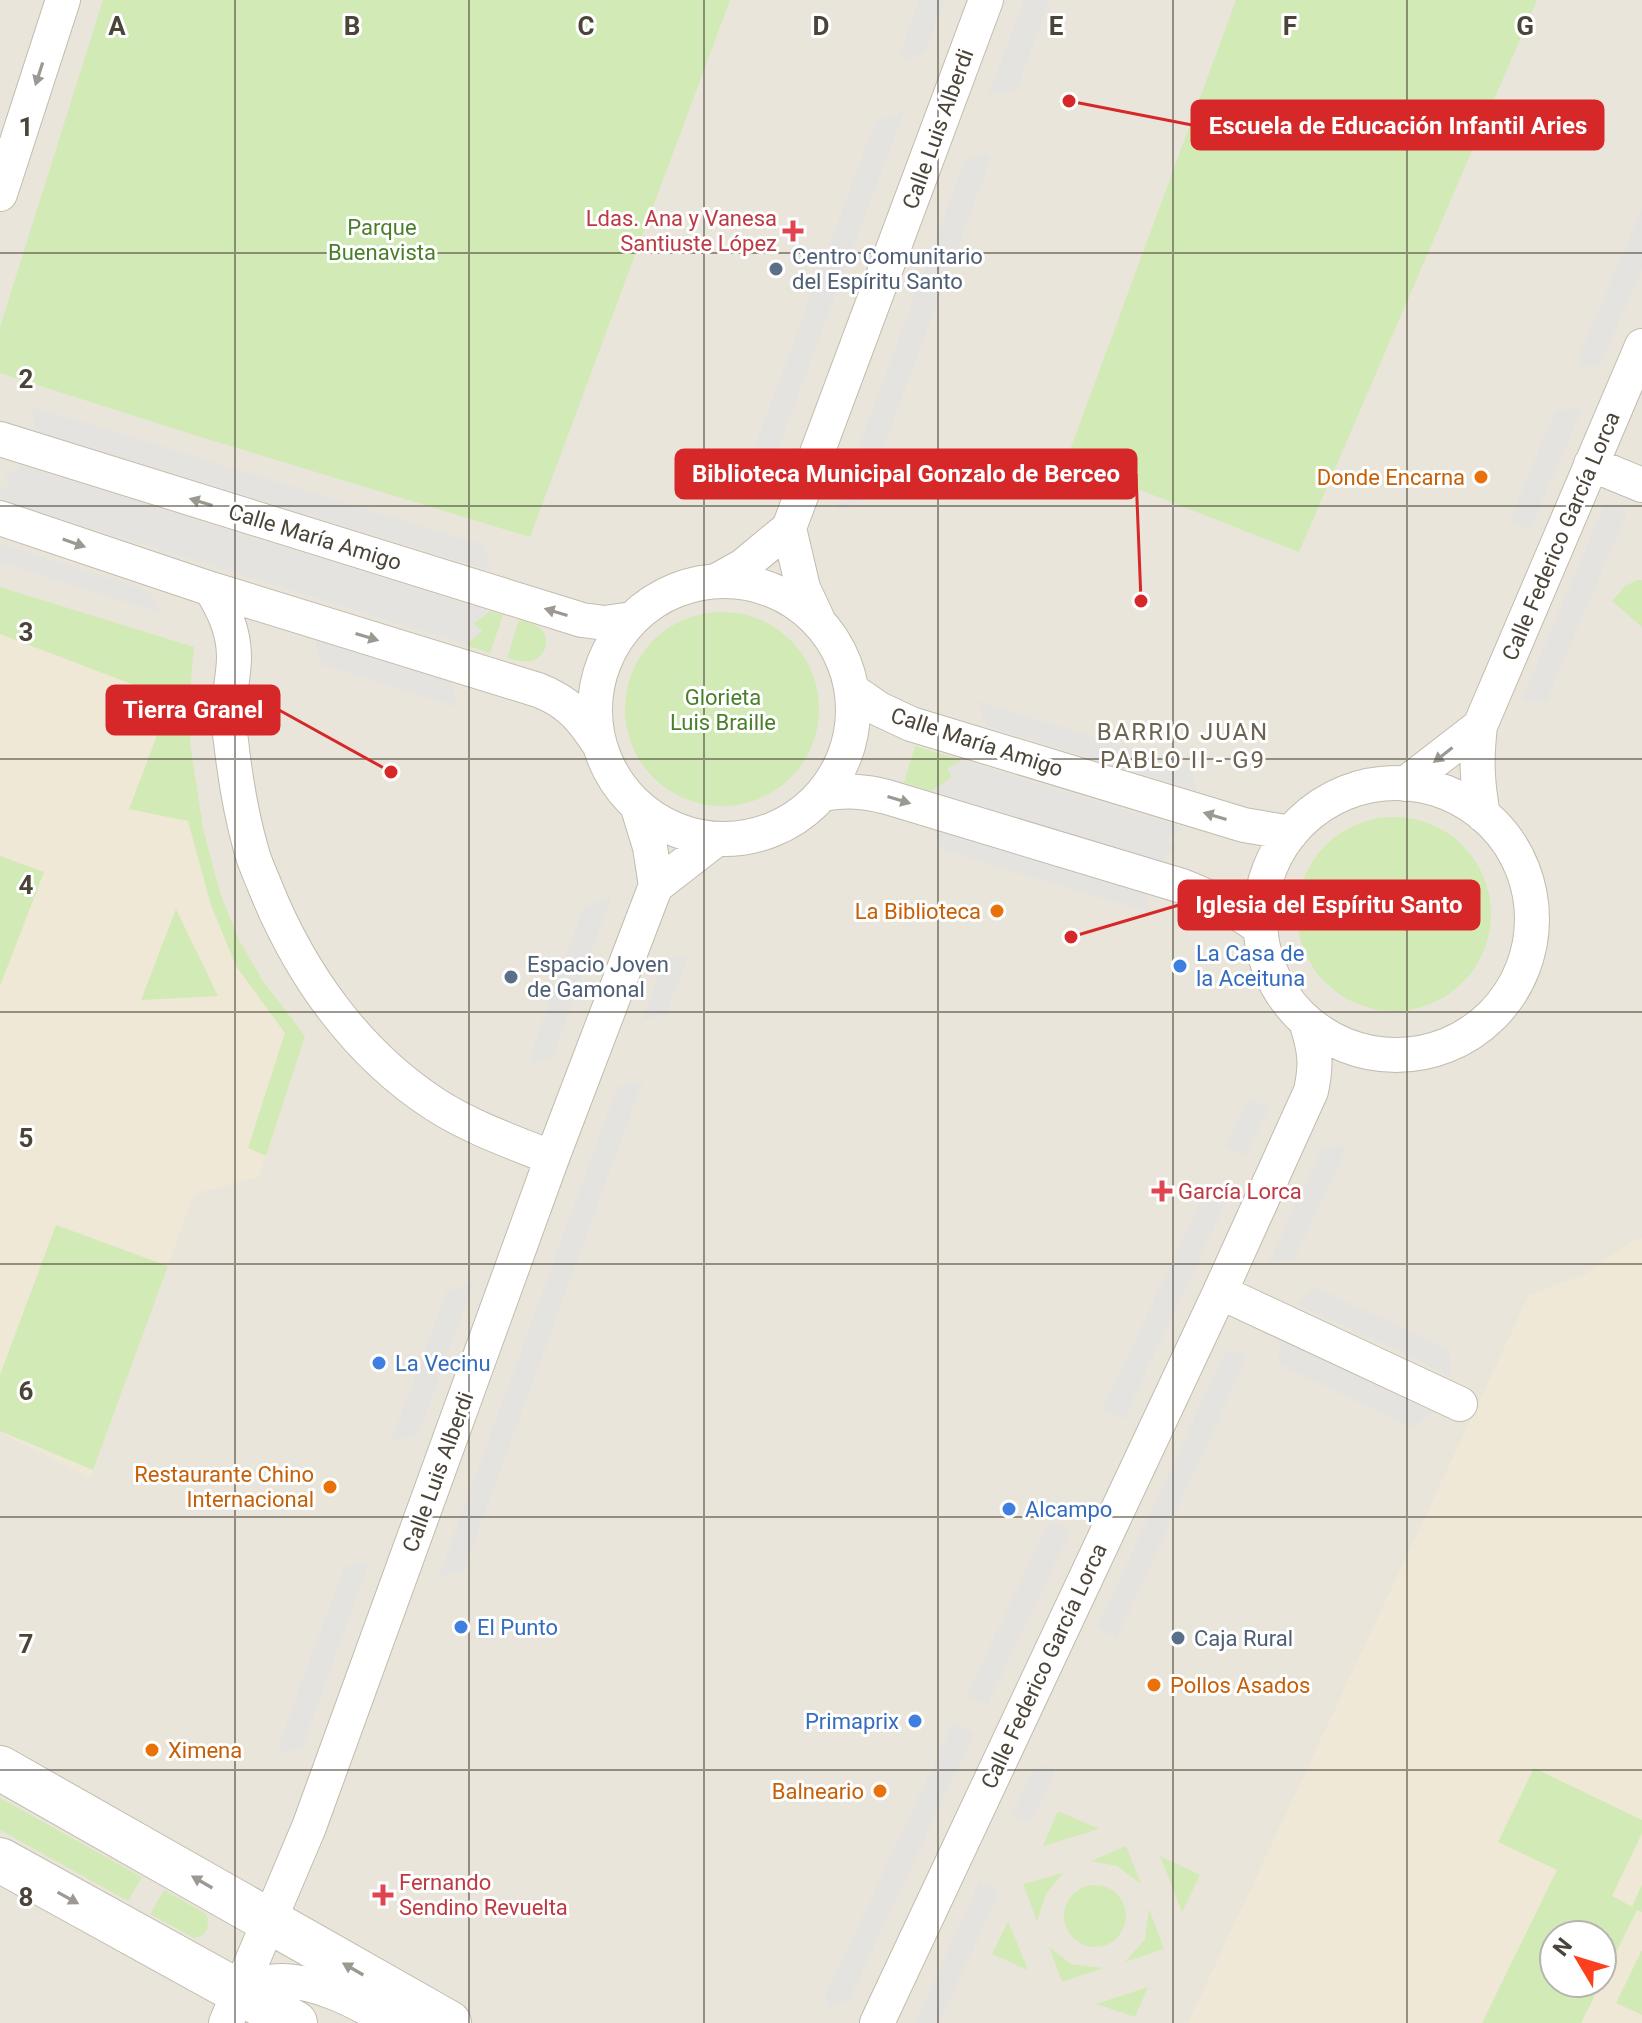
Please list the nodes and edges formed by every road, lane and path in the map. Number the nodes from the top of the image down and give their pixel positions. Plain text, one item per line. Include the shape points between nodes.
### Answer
1 (63, 0) edge
2 (986, 0) edge
3 (0, 194) edge
4 (1642, 346) edge
5 (0, 439) edge
6 (1591, 464) junction
7 (1642, 485) edge
8 (0, 518) edge
9 (789, 528) junction
10 (718, 580) junction
11 (211, 589) junction
12 (293, 614) junction
13 (632, 619) junction
14 (821, 627) junction
15 (234, 657) junction
16 (853, 691) junction
17 (1480, 726) junction
18 (599, 744) junction
19 (1405, 784) junction
20 (822, 794) junction
21 (638, 808) junction
22 (1483, 815) junction
23 (1291, 833) junction
24 (714, 841) junction
25 (656, 886) junction
26 (1260, 928) junction
27 (1307, 1024) junction
28 (1380, 1055) junction
29 (1311, 1091) junction
30 (552, 1158) junction
31 (1220, 1292) junction
32 (1460, 1404) dead end
33 (0, 1768) edge
34 (0, 1860) edge
35 (270, 1921) junction
36 (232, 2008) edge
37 (295, 2023) edge
38 (394, 2023) edge
39 (449, 2023) edge
40 (877, 2023) edge

1 -> 3 street
2 - 9 street, Calle Luis Alberdi
4 - 6 street, Calle Federico García Lorca
13 -> 5 street, Calle María Amigo via 582,620
6 - 7 street
6 - 17 street, Calle Federico García Lorca
8 -> 11 street
9 - 10 street, Calle Luis Alberdi
9 - 14 street via 803,588
10 - 13 street via 670,595
10 - 14 street via 775,590
11 - 12 street
11 - 15 street via 224,609
12 - 15 street via 268,625
12 -> 18 street via 556,697 584,721
13 - 18 street via 616,639 597,689
14 - 16 street via 848,670
15 - 30 street via 228,719 251,851 306,970 366,1046 435,1104
16 - 20 street via 848,740
23 -> 16 street, Calle María Amigo via 1244,825 911,724
17 -> 19 street, Calle Federico García Lorca
17 - 22 street, Calle Federico García Lorca via 1477,783
18 - 21 street via 616,783
19 - 22 street via 1441,791
19 - 23 street via 1342,794
20 - 24 street via 778,825
20 -> 26 street via 866,791 1182,886
21 - 24 street via 679,834
21 - 25 street, Calle Luis Alberdi
22 - 28 street via 1514,851 1532,895 1533,936 1519,977 1489,1019 1468,1035 1442,1048
23 - 26 street via 1274,858 1262,891
24 - 25 street
25 - 30 street, Calle Luis Alberdi
26 - 27 street via 1278,988
27 - 28 street via 1334,1041
27 - 29 street, Calle Federico García Lorca via 1316,1066
28 - 29 street via 1348,1065
29 - 31 street, Calle Federico García Lorca
30 - 35 street, Calle Luis Alberdi
31 - 32 street
31 - 40 street, Calle Federico García Lorca
35 -> 33 street
34 -> 36 street
35 - 36 street, Calle Luis Alberdi
39 -> 35 street
36 - 37 street
36 - 38 street via 260,1984 282,1981 327,1990

